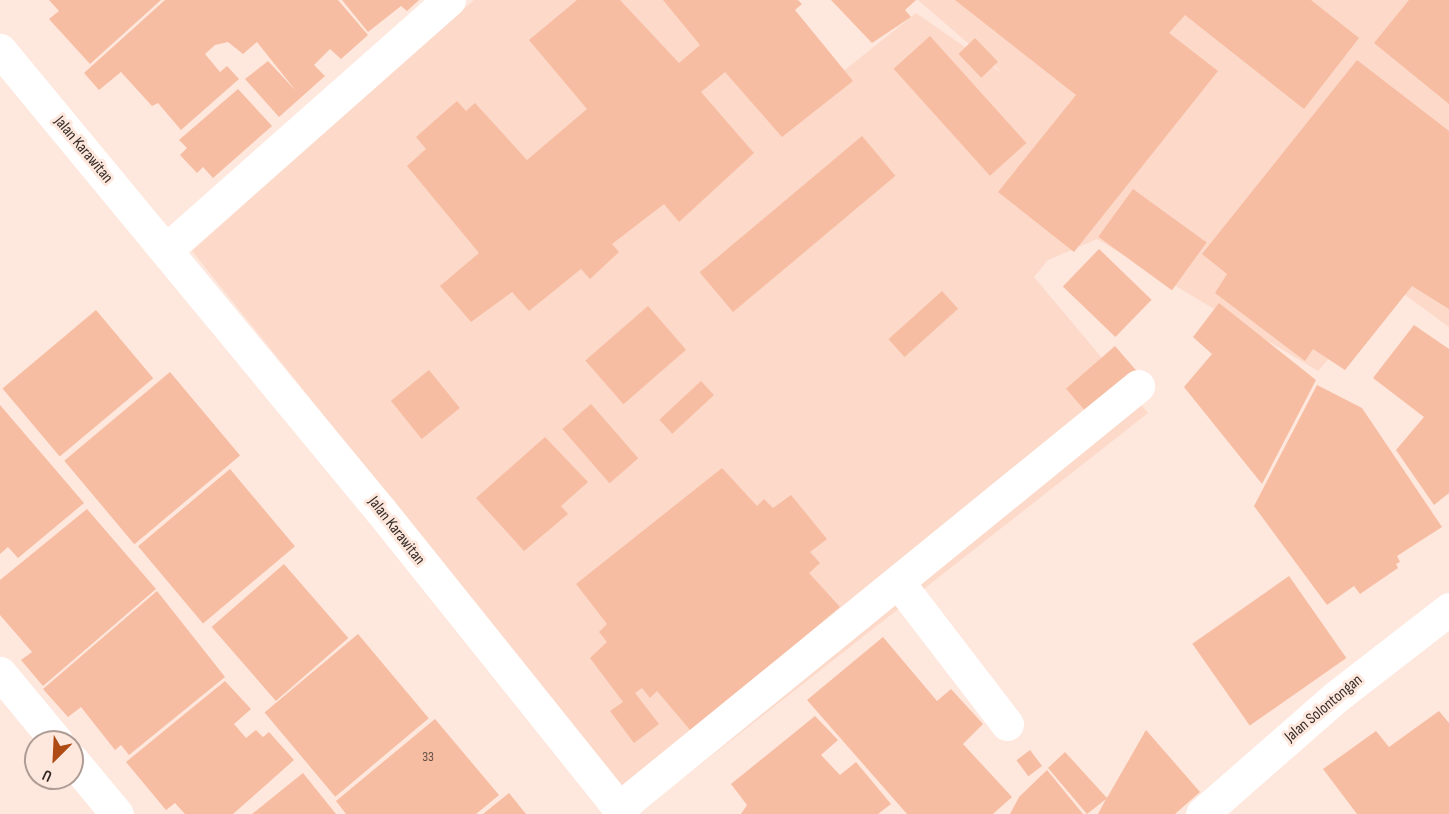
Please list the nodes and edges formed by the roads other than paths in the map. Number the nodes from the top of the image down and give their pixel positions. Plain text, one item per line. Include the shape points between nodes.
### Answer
1 (448, 0) edge
2 (0, 50) edge
3 (166, 250) junction
4 (1138, 386) dead end
5 (898, 582) junction
6 (1447, 615) edge
7 (6, 693) edge
8 (1007, 724) dead end
9 (45, 730) edge
10 (84, 774) edge
11 (622, 811) edge
12 (117, 814) edge
13 (1202, 814) edge

1 - 3 street
2 - 3 street, Jalan Karawitan
3 - 11 street, Jalan Karawitan
4 - 5 street
5 - 8 street
5 - 11 street
6 - 13 street, Jalan Solontongan via 1337,696
7 - 9 street
10 - 12 street

